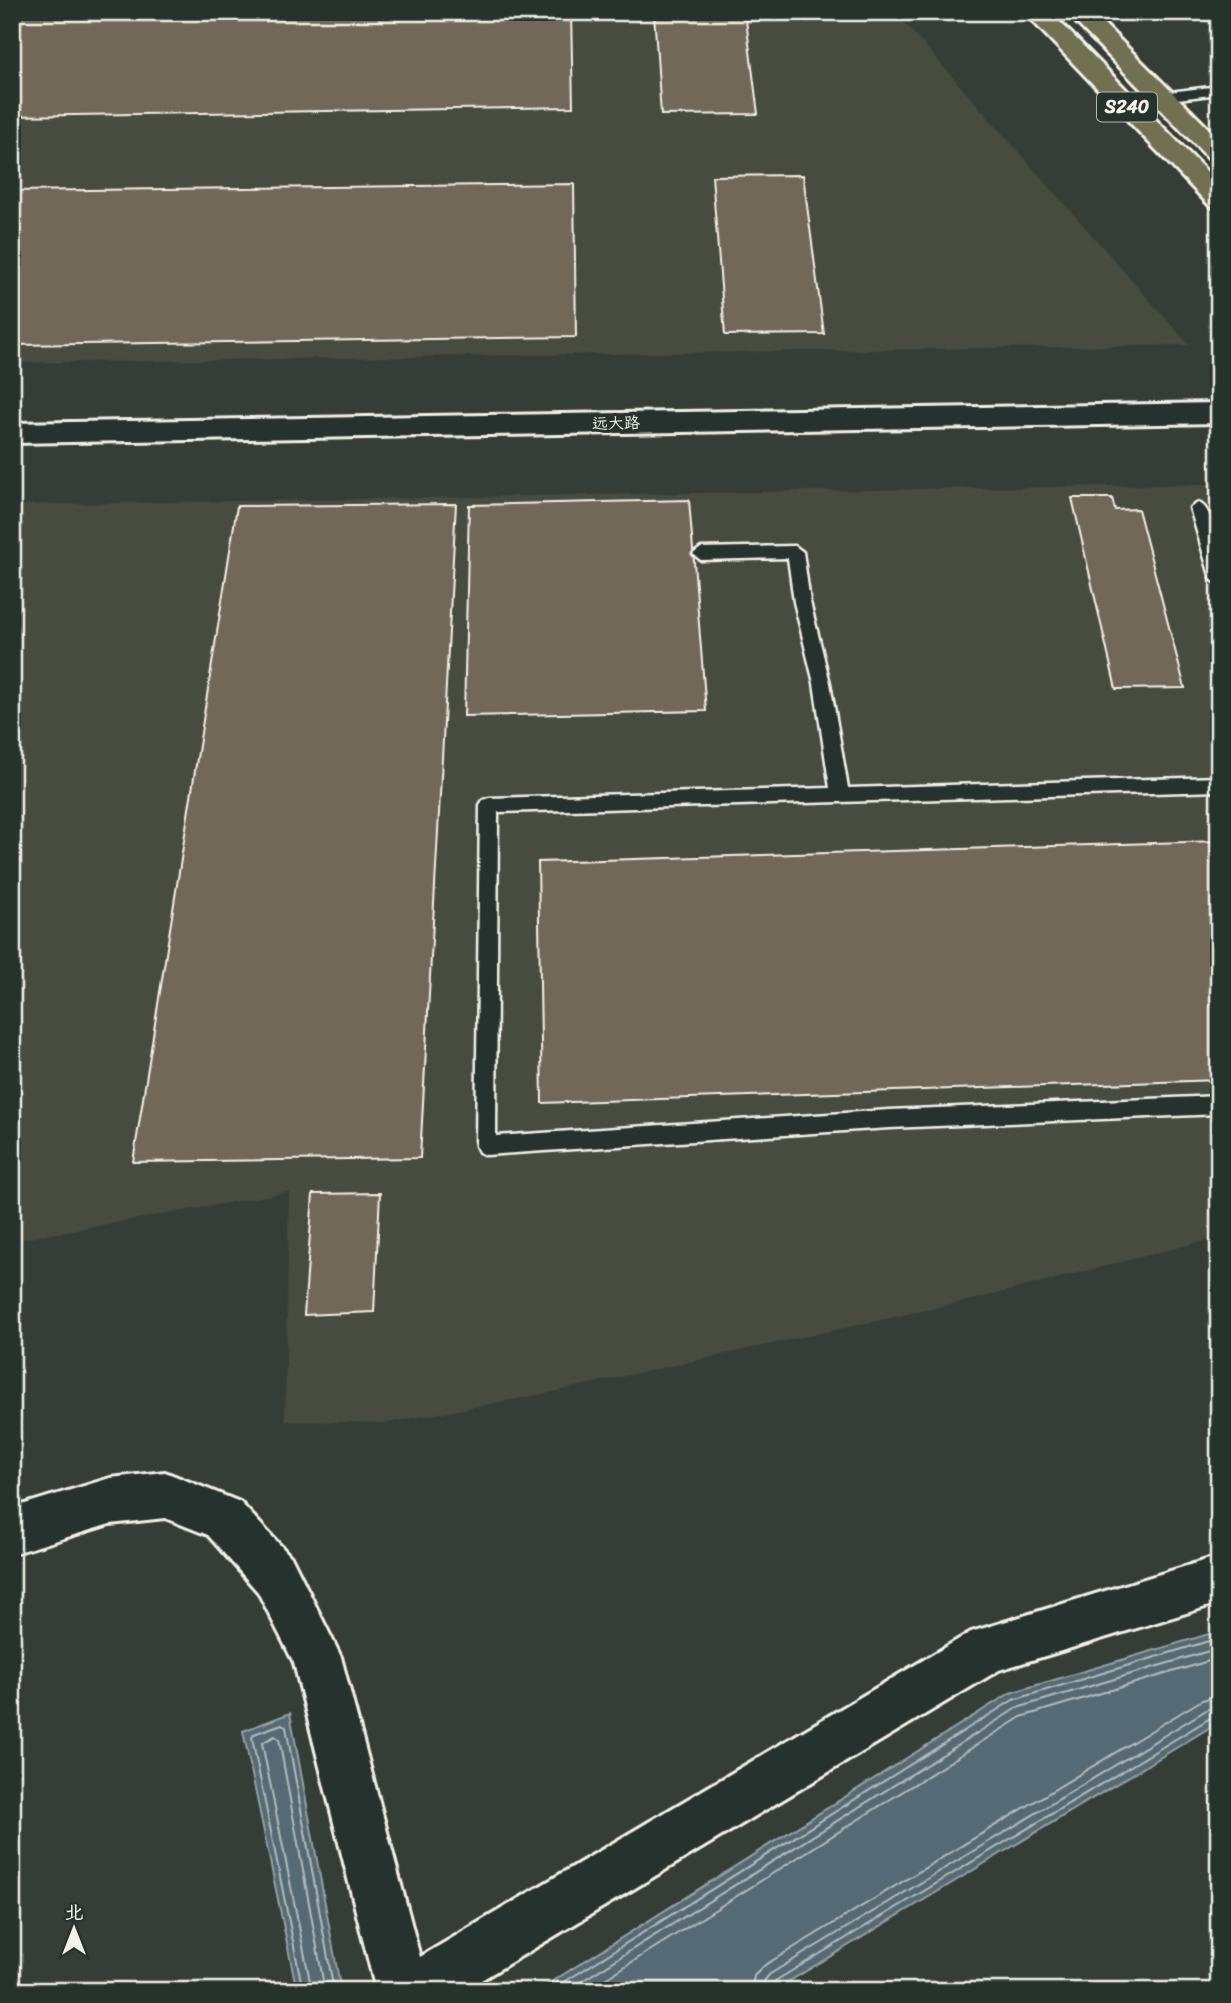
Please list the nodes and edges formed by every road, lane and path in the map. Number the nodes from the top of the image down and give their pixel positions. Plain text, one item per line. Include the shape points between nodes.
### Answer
1 (1036, 12) edge
2 (1078, 12) edge
3 (1219, 90) edge
4 (1161, 97) junction
5 (1219, 154) edge
6 (1219, 200) edge
7 (1219, 413) edge
8 (12, 433) edge
9 (1198, 508) dead end
10 (701, 554) dead end
11 (1219, 579) edge
12 (1219, 784) edge
13 (840, 795) junction
14 (1219, 1105) edge
15 (12, 1531) edge
16 (1219, 1579) edge
17 (403, 1991) edge
18 (414, 1991) edge

1 - 6 main road, S240
2 - 4 main road, S240
3 - 4 lane
4 - 5 main road, S240
7 - 8 street, 远大路
9 - 11 lane
10 - 13 lane via 795,552
12 - 13 lane
13 - 14 lane via 489,805 486,1146 889,1119
15 - 17 street via 110,1501 165,1495 224,1518 275,1575 317,1657
16 - 18 street via 988,1649

